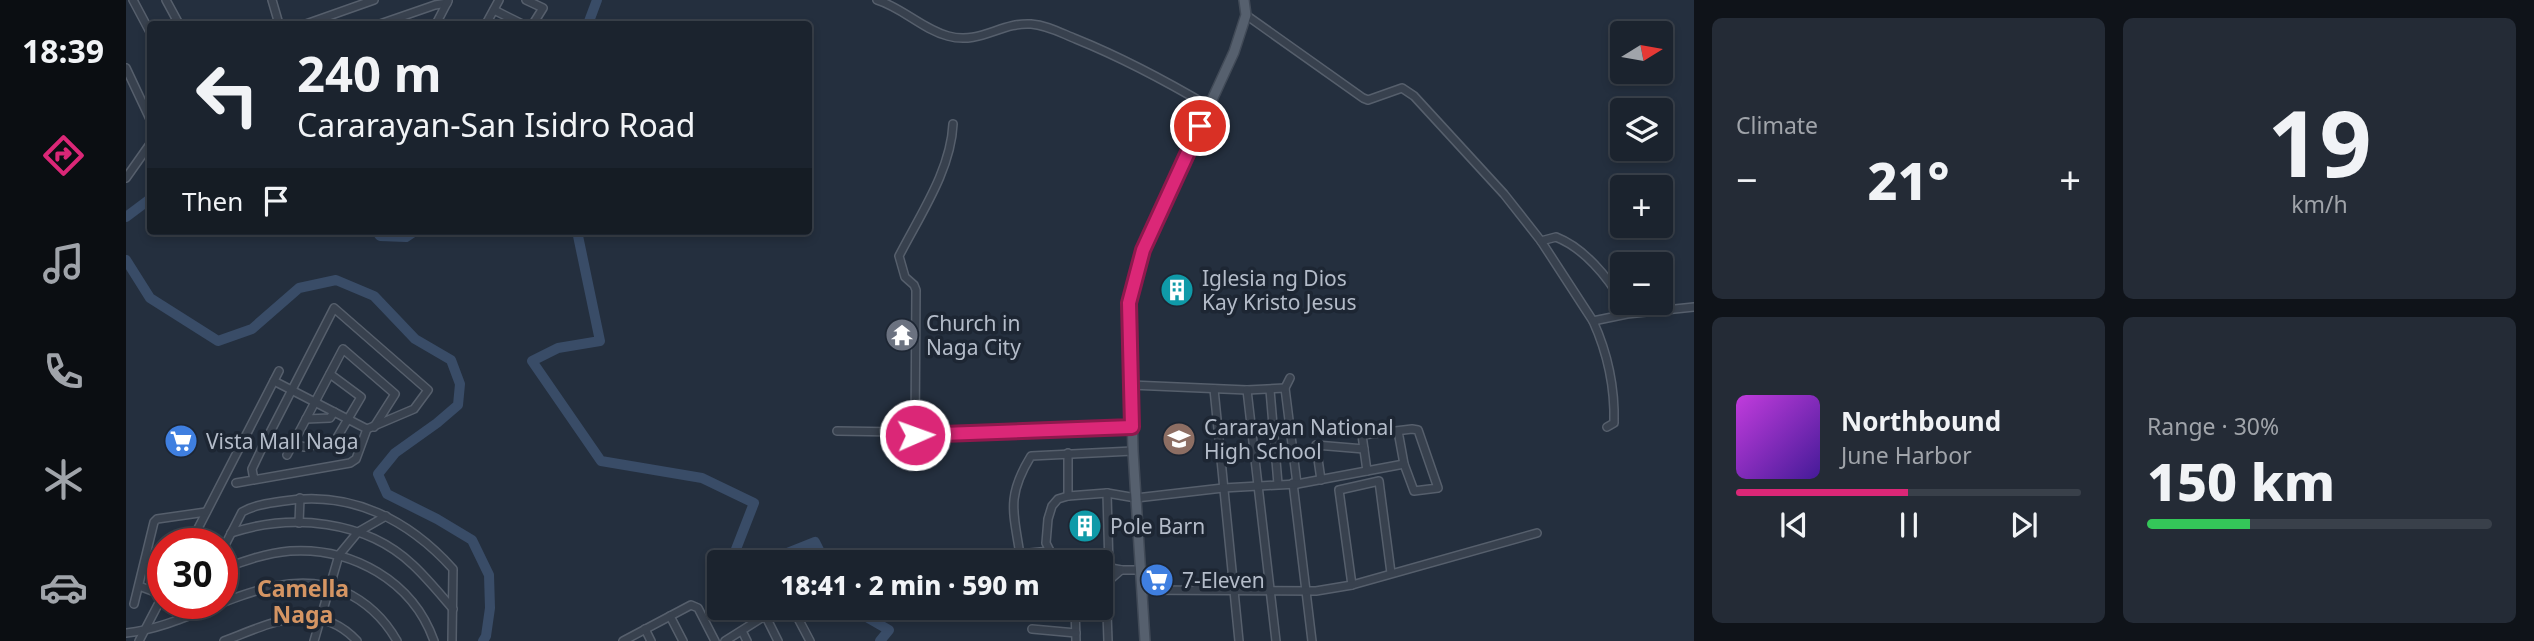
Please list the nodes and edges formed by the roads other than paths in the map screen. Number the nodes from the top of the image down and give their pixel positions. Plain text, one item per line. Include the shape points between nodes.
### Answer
1 (133, 0) edge
2 (166, 0) edge
3 (272, 0) edge
4 (374, 0) edge
5 (499, 0) edge
6 (526, 0) edge
7 (548, 0) edge
8 (877, 0) edge
9 (1244, 0) edge
10 (448, 2) edge
11 (542, 8) junction
12 (494, 10) junction
13 (1246, 15) junction
14 (177, 21) edge
15 (278, 21) edge
16 (314, 21) edge
17 (389, 21) edge
18 (438, 21) edge
19 (488, 21) edge
20 (516, 21) edge
21 (535, 21) edge
22 (147, 26) edge
23 (126, 68) edge
24 (147, 99) edge
25 (144, 102) junction
26 (1210, 107) junction
27 (147, 110) edge
28 (953, 124) dead end
29 (147, 148) edge
30 (126, 178) edge
31 (1541, 241) junction
32 (1610, 287) edge
33 (1694, 307) edge
34 (1673, 309) edge
35 (1622, 315) edge
36 (1593, 321) junction
37 (279, 371) dead end
38 (330, 374) junction
39 (1290, 378) dead end
40 (274, 381) junction
41 (1131, 385) junction
42 (1285, 388) junction
43 (1214, 389) junction
44 (292, 390) junction
45 (1247, 390) junction
46 (1270, 390) junction
47 (315, 402) junction
48 (334, 412) junction
49 (306, 419) junction
50 (348, 419) junction
51 (1132, 427) junction
52 (1607, 427) dead end
53 (370, 428) junction
54 (1290, 430) junction
55 (837, 431) dead end
56 (1273, 431) junction
57 (1398, 431) junction
58 (915, 435) junction
59 (293, 443) junction
60 (1364, 449) junction
61 (1133, 451) junction
62 (1068, 453) junction
63 (287, 455) dead end
64 (1404, 464) junction
65 (1367, 471) junction
66 (254, 480) junction
67 (1321, 480) junction
68 (236, 483) dead end
69 (1278, 484) junction
70 (1295, 484) junction
71 (1258, 485) junction
72 (1223, 488) junction
73 (1107, 494) junction
74 (1068, 496) junction
75 (300, 498) junction
76 (1136, 498) junction
77 (206, 512) junction
78 (387, 516) junction
79 (299, 523) junction
80 (198, 528) edge
81 (234, 528) edge
82 (238, 531) edge
83 (358, 533) junction
84 (1537, 533) dead end
85 (1019, 550) edge
86 (1050, 550) edge
87 (1105, 550) edge
88 (339, 555) junction
89 (238, 564) edge
90 (1113, 568) edge
91 (1121, 570) junction
92 (1141, 570) junction
93 (1391, 573) junction
94 (1113, 577) edge
95 (329, 585) junction
96 (1352, 585) junction
97 (139, 586) junction
98 (147, 589) edge
99 (1142, 590) junction
100 (1233, 590) junction
101 (1268, 590) junction
102 (1305, 591) junction
103 (134, 604) dead end
104 (453, 609) junction
105 (670, 615) junction
106 (150, 619) edge
107 (320, 619) junction
108 (758, 620) edge
109 (768, 620) edge
110 (799, 620) edge
111 (1107, 620) edge
112 (645, 629) junction
113 (1032, 629) dead end
114 (144, 631) junction
115 (742, 631) junction
116 (126, 633) edge
117 (1076, 637) edge
118 (139, 641) edge
119 (225, 641) edge
120 (314, 641) edge
121 (357, 641) edge
122 (397, 641) edge
123 (434, 641) edge
124 (452, 641) edge
125 (623, 641) edge
126 (651, 641) edge
127 (683, 641) edge
128 (715, 641) edge
129 (725, 641) edge
130 (747, 641) edge
131 (778, 641) edge
132 (810, 641) edge
133 (1108, 641) edge
134 (1145, 641) edge
135 (1239, 641) edge
136 (1276, 641) edge
137 (1312, 641) edge

1 - 22 street
2 - 14 street
3 - 15 street
4 - 16 street
5 - 12 street
6 - 11 street
7 - 11 street
8 - 26 street via 950,37 979,38 1013,24 1042,25 1153,74
9 - 13 main road
10 - 17 street
10 - 18 street
11 - 21 street
12 - 19 street
12 - 20 street
13 - 26 main road
13 - 31 street via 1363,98 1402,88 1408,92 1485,171
23 - 25 street
24 - 25 street
25 - 27 street
26 - 41 main road via 1143,250 1129,303
28 - 58 street via 952,143 939,178 899,256 905,277 916,290
29 - 30 street
31 - 32 street via 1556,237 1581,251
31 - 36 street
33 - 34 street
35 - 36 street
36 - 52 street via 1612,380 1614,423
37 - 40 street
38 - 47 street
38 - 50 street via 361,397
38 - 53 street via 343,349 395,394
39 - 42 street
40 - 44 street
40 - 77 street
41 - 43 street
41 - 51 main road
42 - 46 street
42 - 54 street
43 - 45 street
43 - 72 street
44 - 47 street
44 - 53 street via 334,308 428,390 414,409
44 - 66 street via 252,470
45 - 46 street
45 - 71 street
46 - 56 street
47 - 48 street
47 - 49 street
48 - 49 street via 330,418
48 - 50 street
49 - 59 street
50 - 53 street
50 - 59 street via 335,441 304,447
51 - 58 street
51 - 61 main road
53 - 66 street via 350,463
54 - 56 street
54 - 70 street
55 - 58 street
56 - 69 street
57 - 60 street via 1362,435
57 - 64 street
57 - 64 street via 1418,430 1438,488 1414,491
59 - 63 street
60 - 65 street
60 - 67 street via 1316,445
61 - 62 street
61 - 76 main road
62 - 74 street
62 - 85 street via 1031,456 1020,472 1012,498
64 - 65 street
65 - 67 street
66 - 68 street
67 - 70 street
69 - 70 street
69 - 71 street
70 - 102 street
71 - 72 street
71 - 101 street
72 - 76 street
72 - 100 street
73 - 74 street
73 - 76 street
73 - 87 street
74 - 86 street via 1058,499 1048,519
75 - 78 street via 351,502
75 - 79 street
75 - 81 street via 246,509
76 - 92 main road
77 - 80 street
77 - 97 street via 154,522
78 - 83 street
78 - 104 street via 427,543 453,569
79 - 82 street
79 - 83 street
83 - 88 street
83 - 104 street via 412,564
84 - 93 street
88 - 89 street via 290,551
88 - 95 street
88 - 123 street via 385,575 422,615
90 - 91 street
91 - 92 street
91 - 94 street
92 - 99 main road
93 - 96 street
93 - 96 street via 1379,481 1339,490
95 - 107 street
95 - 114 street via 268,587
95 - 122 street via 375,611
96 - 102 street
97 - 98 street
97 - 103 street
99 - 100 street
99 - 134 main road
100 - 101 street
100 - 135 street
101 - 102 street
101 - 136 street
102 - 137 street
104 - 124 street
105 - 112 street
105 - 127 street
105 - 128 street via 695,605
106 - 114 street
107 - 119 street via 284,618
107 - 120 street
107 - 121 street
108 - 115 street
109 - 131 street
110 - 132 street
111 - 133 street
112 - 125 street
112 - 126 street
113 - 117 street
114 - 116 street
114 - 118 street
115 - 129 street
115 - 130 street

